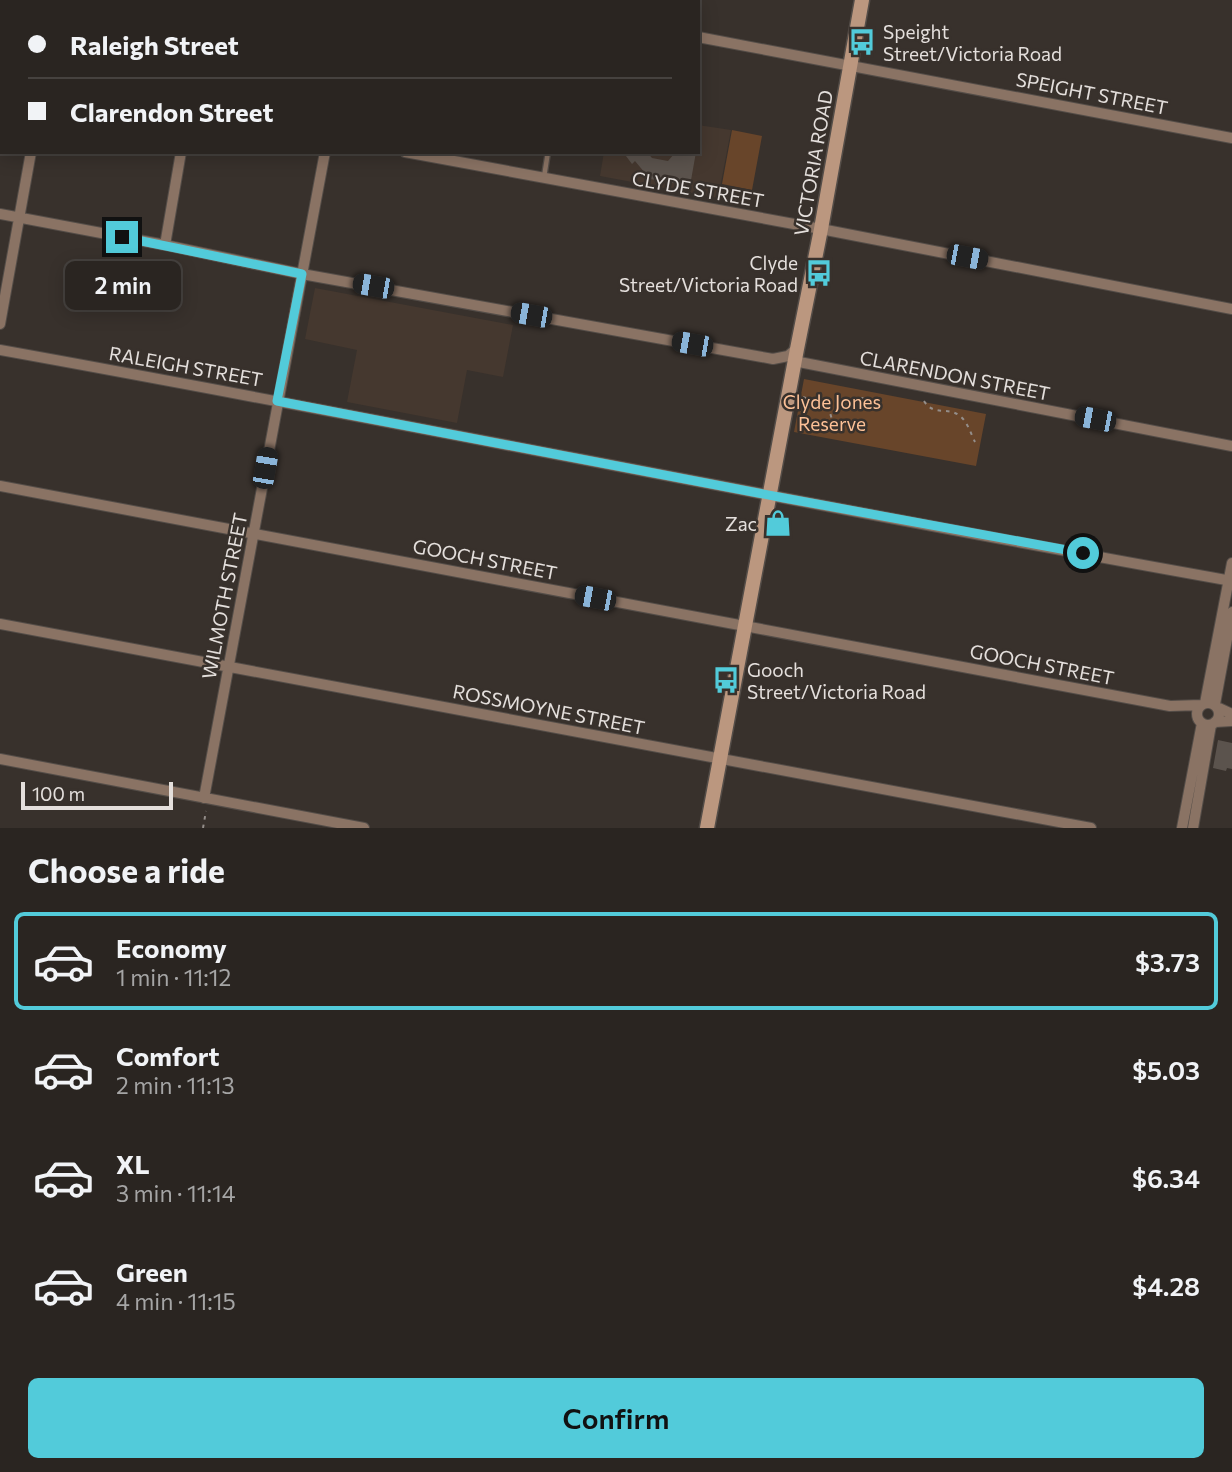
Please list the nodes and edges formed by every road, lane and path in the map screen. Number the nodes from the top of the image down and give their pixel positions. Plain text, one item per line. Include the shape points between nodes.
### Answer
1 (862, 0) edge
2 (700, 37) edge
3 (850, 65) junction
4 (1232, 138) edge
5 (31, 154) edge
6 (181, 154) edge
7 (325, 154) edge
8 (416, 154) edge
9 (548, 154) edge
10 (543, 178) junction
11 (0, 214) edge
12 (20, 218) junction
13 (821, 229) junction
14 (164, 245) junction
15 (302, 274) junction
16 (1232, 309) edge
17 (0, 324) edge
18 (0, 350) edge
19 (796, 355) junction
20 (866, 391) dead end
21 (803, 397) dead end
22 (865, 398) junction
23 (277, 401) junction
24 (924, 401) dead end
25 (871, 402) dead end
26 (828, 405) junction
27 (833, 423) dead end
28 (975, 442) dead end
29 (1232, 446) edge
30 (0, 486) edge
31 (769, 495) junction
32 (253, 533) junction
33 (1232, 563) edge
34 (1230, 580) edge
35 (1232, 612) edge
36 (0, 624) edge
37 (745, 626) junction
38 (228, 666) junction
39 (1210, 705) junction
40 (1170, 706) junction
41 (1232, 715) edge
42 (1232, 721) edge
43 (1207, 722) junction
44 (720, 759) junction
45 (0, 760) edge
46 (204, 798) junction
47 (206, 811) dead end
48 (203, 828) edge
49 (364, 828) edge
50 (707, 828) edge
51 (1091, 828) edge
52 (1182, 828) edge
53 (1193, 828) edge

1 - 3 street, VICTORIA ROAD
2 - 3 street, SPEIGHT STREET
3 - 4 street, SPEIGHT STREET
3 - 13 street, VICTORIA ROAD
5 - 12 street
6 - 14 street
7 - 15 street, WILMOTH STREET
8 - 10 street, CLYDE STREET
9 - 10 lane
10 - 13 street, CLYDE STREET
11 - 12 street
12 - 14 street
12 - 17 street
13 - 16 street, CLYDE STREET
13 - 19 street, VICTORIA ROAD
14 - 15 street
15 - 19 street via 772,359
15 - 23 street, WILMOTH STREET
18 - 23 street, RALEIGH STREET
19 - 29 street, CLARENDON STREET
19 - 31 street, VICTORIA ROAD
20 - 22 path
21 - 26 path
22 - 25 path
22 - 26 path
23 - 31 street, RALEIGH STREET
23 - 32 street, WILMOTH STREET
24 - 28 path via 936,411 964,419
26 - 27 path
30 - 32 street, GOOCH STREET
31 - 34 street, RALEIGH STREET
31 - 37 street, VICTORIA ROAD
32 - 37 street, GOOCH STREET
32 - 38 street, WILMOTH STREET
33 - 34 street
34 - 39 street
35 - 39 street
36 - 38 street, ROSSMOYNE STREET
37 - 40 street, GOOCH STREET
37 - 44 street, VICTORIA ROAD
38 - 44 street, ROSSMOYNE STREET
38 - 46 street, WILMOTH STREET
39 - 40 street, GOOCH STREET
39 - 41 street
39 - 43 street via 1220,716
39 - 43 street via 1197,711
40 - 43 street, GOOCH STREET
42 - 43 street, GOOCH STREET
43 - 52 street
43 - 53 street
44 - 50 street, VICTORIA ROAD
44 - 51 street, ROSSMOYNE STREET
45 - 46 street
46 - 49 street
47 - 48 path

